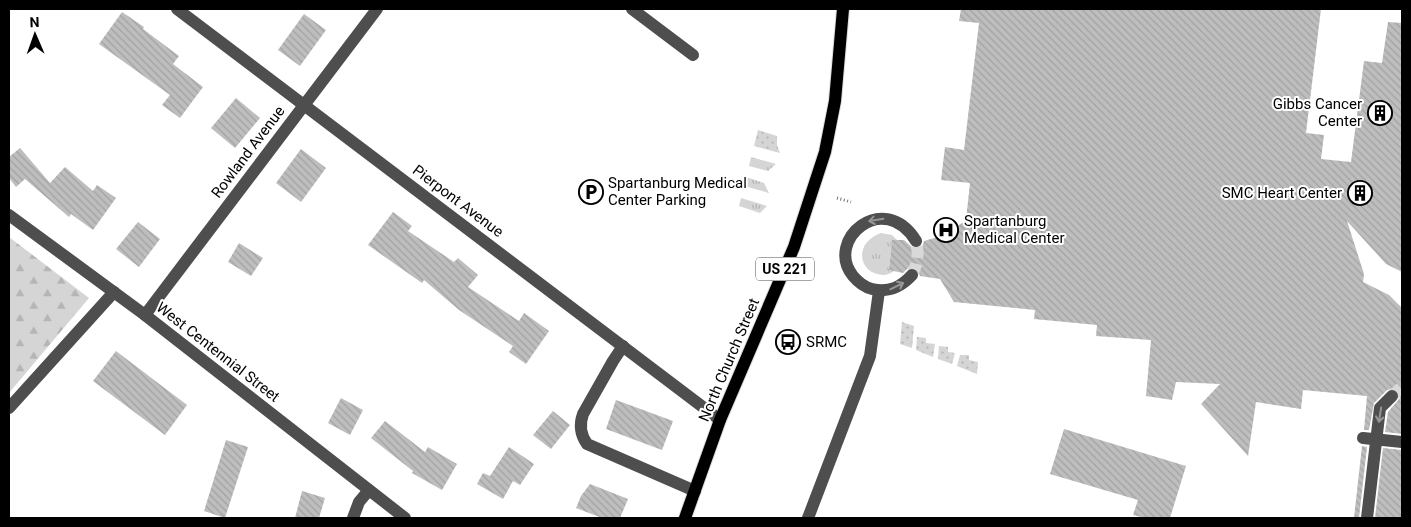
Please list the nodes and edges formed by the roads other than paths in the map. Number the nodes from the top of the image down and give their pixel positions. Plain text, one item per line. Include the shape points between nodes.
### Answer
1 (177, 9) edge
2 (377, 9) edge
3 (632, 9) edge
4 (843, 9) edge
5 (693, 55) dead end
6 (304, 105) junction
7 (9, 215) edge
8 (916, 240) tunnel mouth
9 (912, 275) tunnel mouth
10 (880, 291) junction
11 (114, 292) junction
12 (145, 315) junction
13 (623, 346) junction
14 (1392, 396) tunnel mouth
15 (9, 408) edge
16 (720, 420) junction
17 (1363, 438) dead end
18 (1377, 439) junction
19 (1402, 442) edge
20 (369, 490) junction
21 (694, 492) junction
22 (353, 518) edge
23 (405, 518) edge
24 (684, 518) edge
25 (808, 518) edge
26 (1367, 518) edge

1 - 6 street, Pierpont Avenue
2 - 6 street, Rowland Avenue
3 - 5 street
4 - 16 main road, North Church Street / US 221 via 835,101 825,152 794,247
6 - 12 street, Rowland Avenue
6 - 13 street, Pierpont Avenue
7 - 11 street, West Centennial Street
8 -> 10 street via 900,223 878,218 866,222 849,238 846,262 850,272 858,282
10 -> 9 street via 898,287
10 - 25 street via 870,356
11 - 12 street, West Centennial Street
11 - 15 street
12 - 20 street, West Centennial Street
13 - 16 street, Pierpont Avenue
13 - 21 street via 582,414 580,431 587,444
14 -> 18 street via 1380,408
16 - 21 main road, North Church Street / US 221
17 - 18 street
18 - 19 street
18 - 26 street
20 - 22 street via 359,502
20 - 23 street, West Centennial Street
21 - 24 main road, North Church Street / US 221

